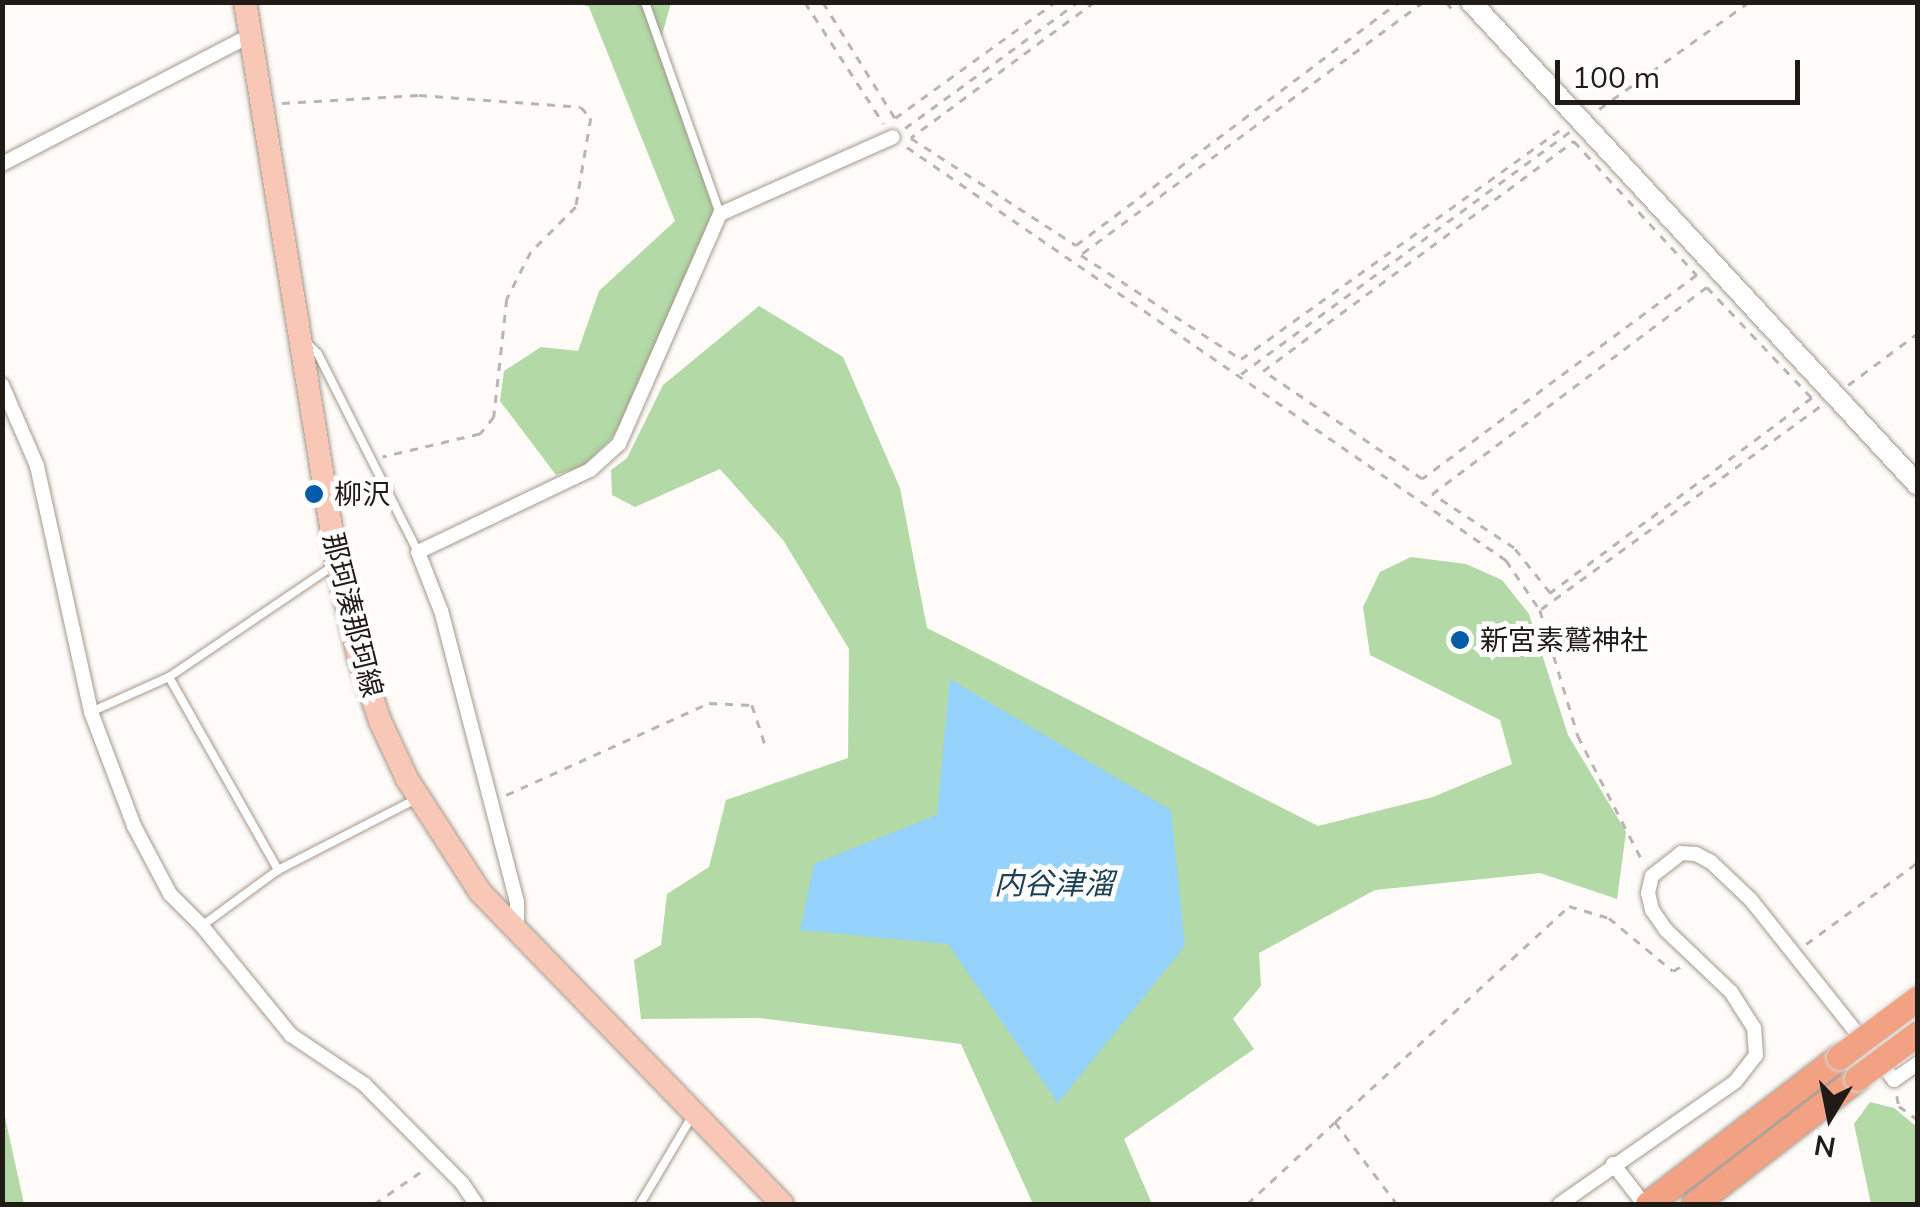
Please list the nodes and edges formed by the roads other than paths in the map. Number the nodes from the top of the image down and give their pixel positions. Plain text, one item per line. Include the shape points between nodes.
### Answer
1 (245, 2) edge
2 (645, 2) edge
3 (1471, 2) edge
4 (251, 35) junction
5 (893, 137) road end
6 (2, 164) edge
7 (720, 214) junction
8 (296, 335) junction
9 (2, 386) edge
10 (1918, 485) edge
11 (418, 552) junction
12 (336, 563) junction
13 (168, 676) junction
14 (91, 712) junction
15 (418, 798) junction
16 (278, 870) junction
17 (202, 926) junction
18 (517, 932) junction
19 (1918, 998) edge
20 (1918, 1033) edge
21 (1918, 1063) edge
22 (694, 1113) junction
23 (1616, 1168) junction
24 (476, 1204) edge
25 (640, 1204) edge
26 (782, 1204) edge
27 (1560, 1204) edge
28 (1646, 1204) edge
29 (1694, 1204) edge

1 - 4 main road, 那珂湊那珂線
2 - 7 lane
3 - 10 street via 1572,125
4 - 6 street
4 - 8 main road, 那珂湊那珂線
5 - 7 street
7 - 11 street via 619,444 590,470
8 - 11 lane via 318,354
8 - 12 main road, 那珂湊那珂線
9 - 14 street via 37,466
11 - 18 street via 442,611 516,902
12 - 13 lane
12 - 15 main road, 那珂湊那珂線 via 358,659
13 - 14 lane
13 - 16 lane
14 - 17 street via 143,843 170,894
15 - 16 lane
15 - 18 main road, 那珂湊那珂線 via 480,892
16 - 17 lane
17 - 24 street via 291,1035 364,1084
18 - 22 main road, 那珂湊那珂線
19 - 28 highway, bridge
20 - 29 highway, bridge
21 - 23 street via 1894,1080 1751,900 1696,854 1682,853 1652,876 1652,910 1732,992 1754,1028 1756,1055 1736,1082
22 - 25 lane
22 - 26 main road, 那珂湊那珂線
23 - 27 street
23 - 28 street

